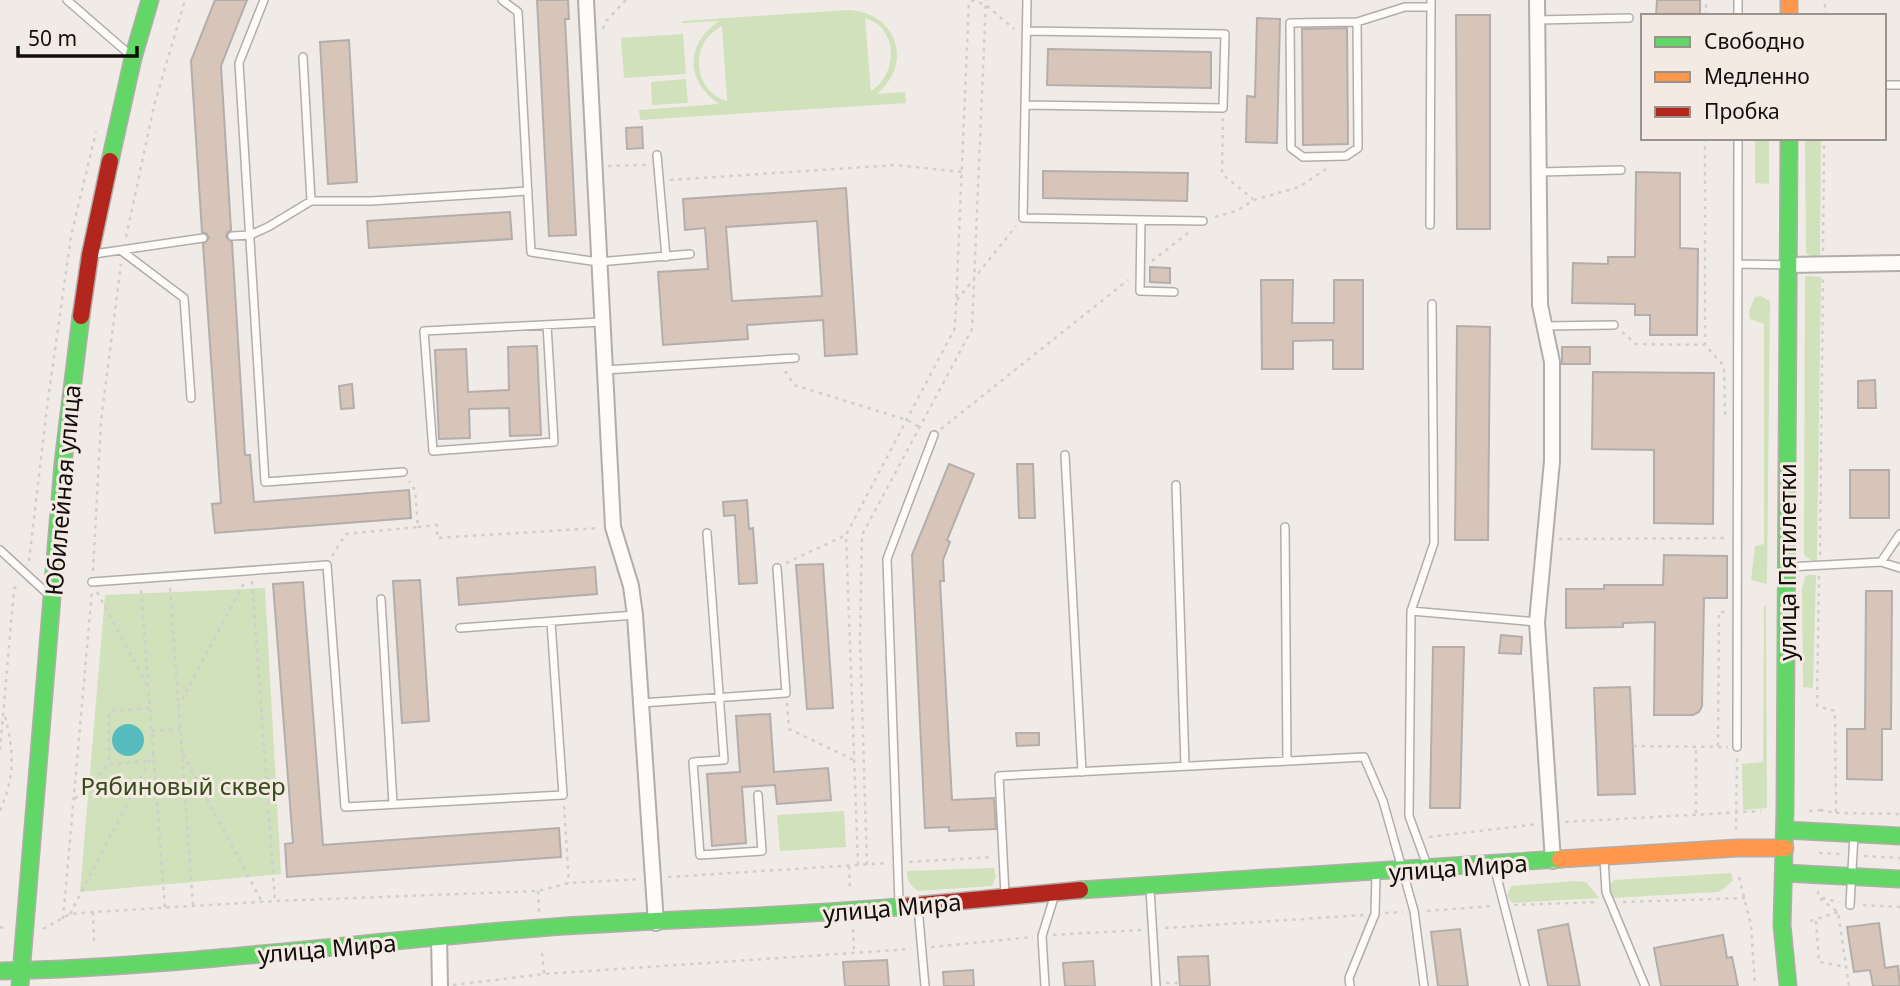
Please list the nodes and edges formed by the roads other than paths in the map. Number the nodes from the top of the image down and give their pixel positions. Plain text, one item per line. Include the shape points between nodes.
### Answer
1 (67, 0) edge
2 (150, 0) edge
3 (264, 0) edge
4 (502, 0) edge
5 (586, 0) edge
6 (1027, 0) edge
7 (1537, 0) edge
8 (1431, 4) edge
9 (1629, 18) dead end
10 (1537, 20) junction
11 (1357, 22) junction
12 (1026, 36) junction
13 (303, 57) dead end
14 (133, 58) junction
15 (1025, 105) junction
16 (1738, 140) edge
17 (1789, 140) edge
18 (658, 160) road end
19 (1621, 170) dead end
20 (1539, 172) junction
21 (528, 191) junction
22 (311, 201) junction
23 (1141, 220) junction
24 (1203, 221) road end
25 (1430, 225) dead end
26 (250, 235) junction
27 (232, 236) dead end
28 (203, 238) dead end
29 (123, 252) junction
30 (690, 254) dead end
31 (90, 255) junction
32 (666, 257) junction
33 (598, 262) junction
34 (1900, 263) edge
35 (1739, 264) junction
36 (1788, 265) junction
37 (1174, 292) dead end
38 (1432, 304) dead end
39 (601, 322) junction
40 (547, 325) junction
41 (1614, 325) road end
42 (1545, 327) junction
43 (795, 358) dead end
44 (604, 370) junction
45 (191, 398) dead end
46 (934, 435) road end
47 (1065, 455) dead end
48 (403, 472) road end
49 (1176, 485) dead end
50 (1285, 527) dead end
51 (707, 533) dead end
52 (1900, 534) edge
53 (0, 550) edge
54 (1881, 562) junction
55 (1786, 567) junction
56 (777, 568) road end
57 (1900, 568) edge
58 (92, 582) road end
59 (52, 598) junction
60 (381, 599) dead end
61 (1411, 611) junction
62 (635, 615) junction
63 (551, 622) junction
64 (1536, 622) junction
65 (460, 628) dead end
66 (719, 698) junction
67 (641, 703) junction
68 (1737, 747) road end
69 (1287, 761) junction
70 (1185, 766) junction
71 (1082, 772) junction
72 (758, 795) dead end
73 (393, 804) junction
74 (1785, 830) junction
75 (1854, 834) junction
76 (1900, 836) edge
77 (1785, 848) junction
78 (1604, 858) junction
79 (1553, 861) junction
80 (1494, 865) junction
81 (1428, 869) junction
82 (1402, 871) junction
83 (1376, 873) junction
84 (1784, 873) junction
85 (1851, 875) junction
86 (1900, 879) edge
87 (1150, 887) junction
88 (1056, 892) junction
89 (1005, 896) junction
90 (1850, 905) dead end
91 (918, 907) junction
92 (899, 908) junction
93 (656, 923) junction
94 (439, 938) junction
95 (0, 971) edge
96 (21, 979) edge
97 (445, 986) edge
98 (925, 986) edge
99 (1045, 986) edge
100 (1156, 986) edge
101 (1350, 986) edge
102 (1424, 986) edge
103 (1525, 986) edge
104 (1645, 986) edge
105 (1788, 986) edge

1 - 14 lane
2 - 14 main road, Юбилейная улица
3 - 26 lane via 239,63
4 - 21 lane via 518,12
5 - 33 street
6 - 12 lane
7 - 10 street
8 - 11 lane
8 - 25 lane
9 - 10 lane
10 - 20 street
11 - 11 lane via 1358,148 1346,156 1303,157 1292,148 1290,23
12 - 15 lane
12 - 15 lane via 1225,34 1223,108
13 - 22 lane
14 - 31 main road, Юбилейная улица
15 - 23 lane via 1023,218
16 - 35 lane
17 - 36 main road, улица Пятилетки
18 - 32 lane
19 - 20 lane
20 - 42 street via 1540,305
21 - 22 lane
21 - 33 lane via 531,252
22 - 26 lane
23 - 24 lane
23 - 37 lane via 1140,291
26 - 27 lane
26 - 48 lane via 265,482
28 - 29 lane
29 - 31 lane
29 - 45 lane via 184,298
30 - 32 lane
31 - 59 main road, Юбилейная улица
32 - 33 lane
33 - 39 street
34 - 36 street
35 - 36 lane
35 - 68 lane
36 - 55 main road, улица Пятилетки
38 - 61 lane via 1434,542
39 - 40 lane
39 - 44 street
40 - 40 lane via 424,331 432,451 554,442
41 - 42 lane
42 - 64 street via 1552,362 1552,461
43 - 44 lane
44 - 62 street via 612,527
46 - 92 lane via 887,559
47 - 71 lane
49 - 70 lane
50 - 69 lane
51 - 66 lane
52 - 54 lane
53 - 59 lane
54 - 55 lane
54 - 57 lane
55 - 74 main road, улица Пятилетки
56 - 66 lane via 786,693
58 - 73 lane via 327,565 345,807
59 - 96 main road, Юбилейная улица
60 - 73 lane
61 - 64 lane
61 - 81 lane via 1409,816
62 - 63 lane
62 - 67 street
63 - 65 lane
63 - 73 lane via 563,795
64 - 79 street
66 - 67 lane
66 - 72 lane via 724,760 693,762 700,855 762,850
67 - 93 street
69 - 70 lane
69 - 82 lane via 1364,757 1383,801
70 - 71 lane
71 - 89 lane via 999,776
74 - 75 main road
74 - 77 main road, улица Пятилетки
75 - 76 main road
75 - 85 lane
77 - 78 main road, улица Мира
77 - 84 main road, улица Пятилетки
78 - 79 main road, улица Мира
78 - 104 lane via 1606,892
79 - 80 main road, улица Мира
80 - 81 main road, улица Мира
80 - 103 lane
81 - 82 main road, улица Мира
82 - 83 main road, улица Мира
82 - 102 lane via 1414,911
83 - 87 main road, улица Мира
83 - 101 lane via 1375,914 1349,978
84 - 85 main road
84 - 105 main road, улица Пятилетки via 1782,925
85 - 86 main road
85 - 90 lane
87 - 88 main road, улица Мира
87 - 100 lane
88 - 89 main road, улица Мира
88 - 99 lane via 1042,936
89 - 91 main road, улица Мира
91 - 92 main road, улица Мира
91 - 98 lane
92 - 93 main road, улица Мира
93 - 94 main road, улица Мира
94 - 96 main road, улица Мира
94 - 97 street
95 - 96 main road, улица Мира

